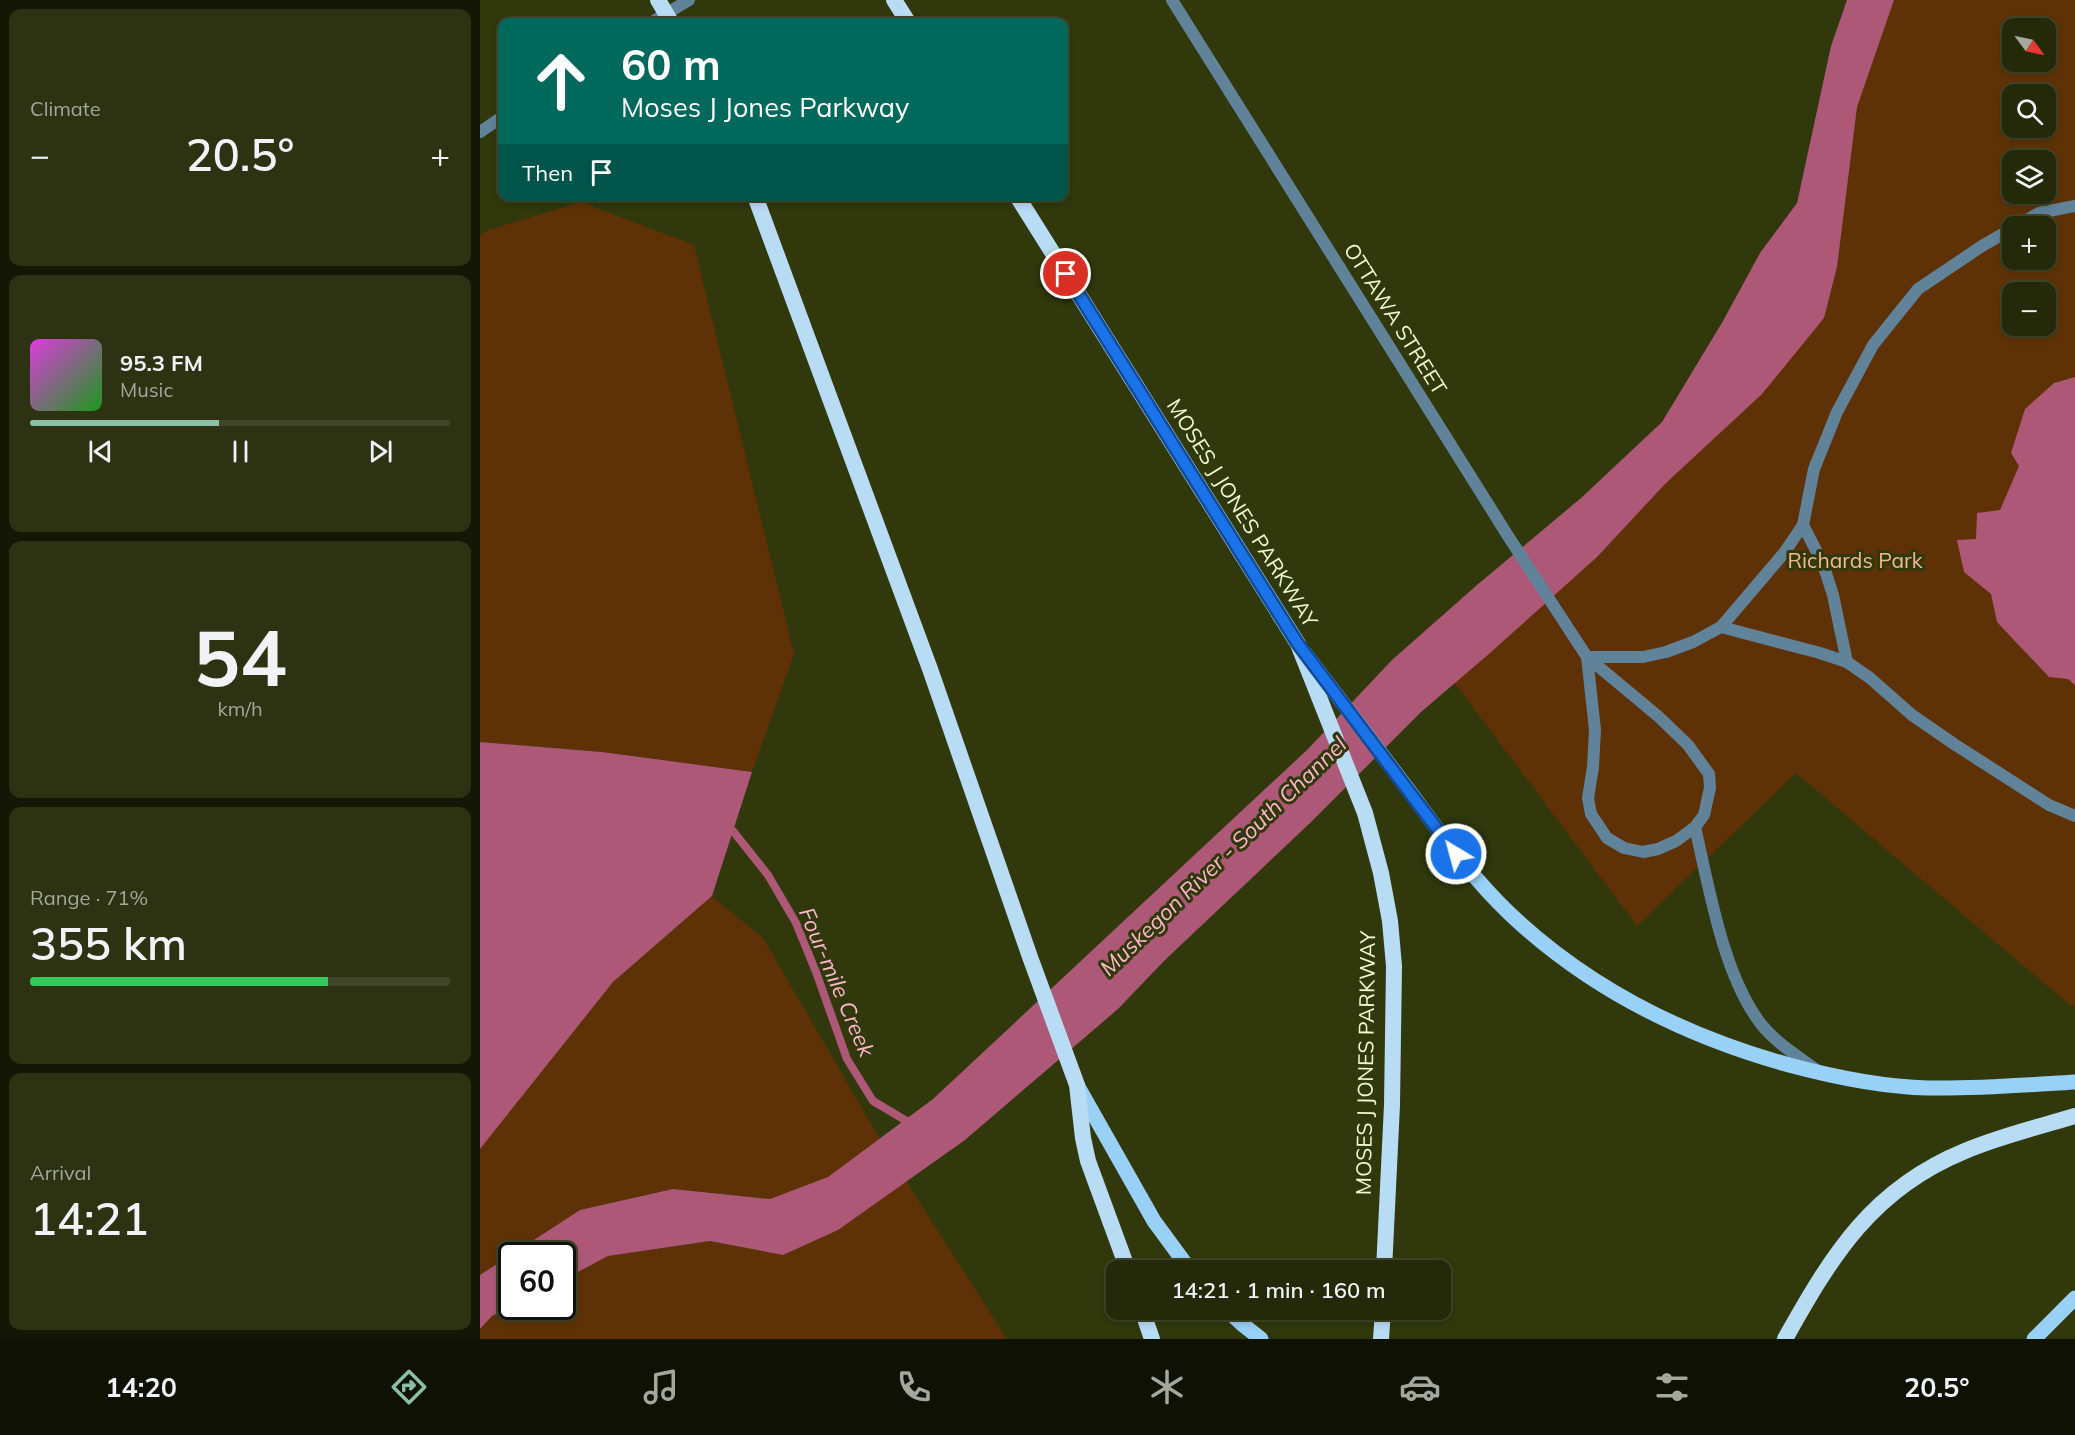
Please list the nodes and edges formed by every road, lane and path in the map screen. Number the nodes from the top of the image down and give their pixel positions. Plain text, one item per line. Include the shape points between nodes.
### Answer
1 (688, 0) edge
2 (894, 0) edge
3 (1172, 0) edge
4 (662, 15) edge
5 (905, 18) edge
6 (498, 120) edge
7 (480, 132) edge
8 (757, 201) edge
9 (1020, 201) edge
10 (2075, 206) edge
11 (2034, 216) edge
12 (2002, 234) edge
13 (1803, 525) junction
14 (1721, 627) junction
15 (1298, 644) junction
16 (1587, 657) junction
17 (1847, 662) junction
18 (2075, 816) edge
19 (1695, 827) junction
20 (1822, 1074) junction
21 (2075, 1082) edge
22 (1077, 1085) junction
23 (2075, 1116) edge
24 (1124, 1260) edge
25 (1183, 1260) edge
26 (1384, 1260) edge
27 (2075, 1298) edge
28 (1145, 1320) edge
29 (1239, 1320) edge
30 (1382, 1320) edge
31 (1152, 1339) edge
32 (1261, 1339) edge
33 (1381, 1339) edge
34 (1785, 1339) edge
35 (2034, 1339) edge

1 - 4 street
2 - 5 highway
3 - 16 street, OTTAWA STREET
6 - 7 street
8 - 22 highway via 922,647
9 - 15 highway, MOSES J JONES PARKWAY
10 - 11 street
12 - 13 street via 1918,289 1872,345 1837,412 1814,469
13 - 14 street
13 - 17 street via 1823,564 1833,595
14 - 16 street via 1693,642 1643,657
14 - 17 street
15 - 20 main road via 1456,854 1509,912 1594,981 1637,1006 1722,1045
15 - 26 highway, MOSES J JONES PARKWAY via 1365,813 1390,921 1394,966 1392,1105
16 - 19 street, OTTAWA STREET via 1659,717 1688,745 1709,774 1704,815
16 - 19 street, OTTAWA STREET via 1595,730 1588,798 1598,826 1606,838 1643,852 1676,841
17 - 18 street via 1954,744 2049,805
19 - 20 street via 1725,952 1737,983 1761,1024
20 - 21 main road via 1927,1088
22 - 24 highway via 1088,1161
22 - 25 main road via 1154,1221
23 - 34 highway via 1966,1150 1913,1178 1869,1214 1849,1237
27 - 35 main road
28 - 31 highway
29 - 32 main road
30 - 33 highway

